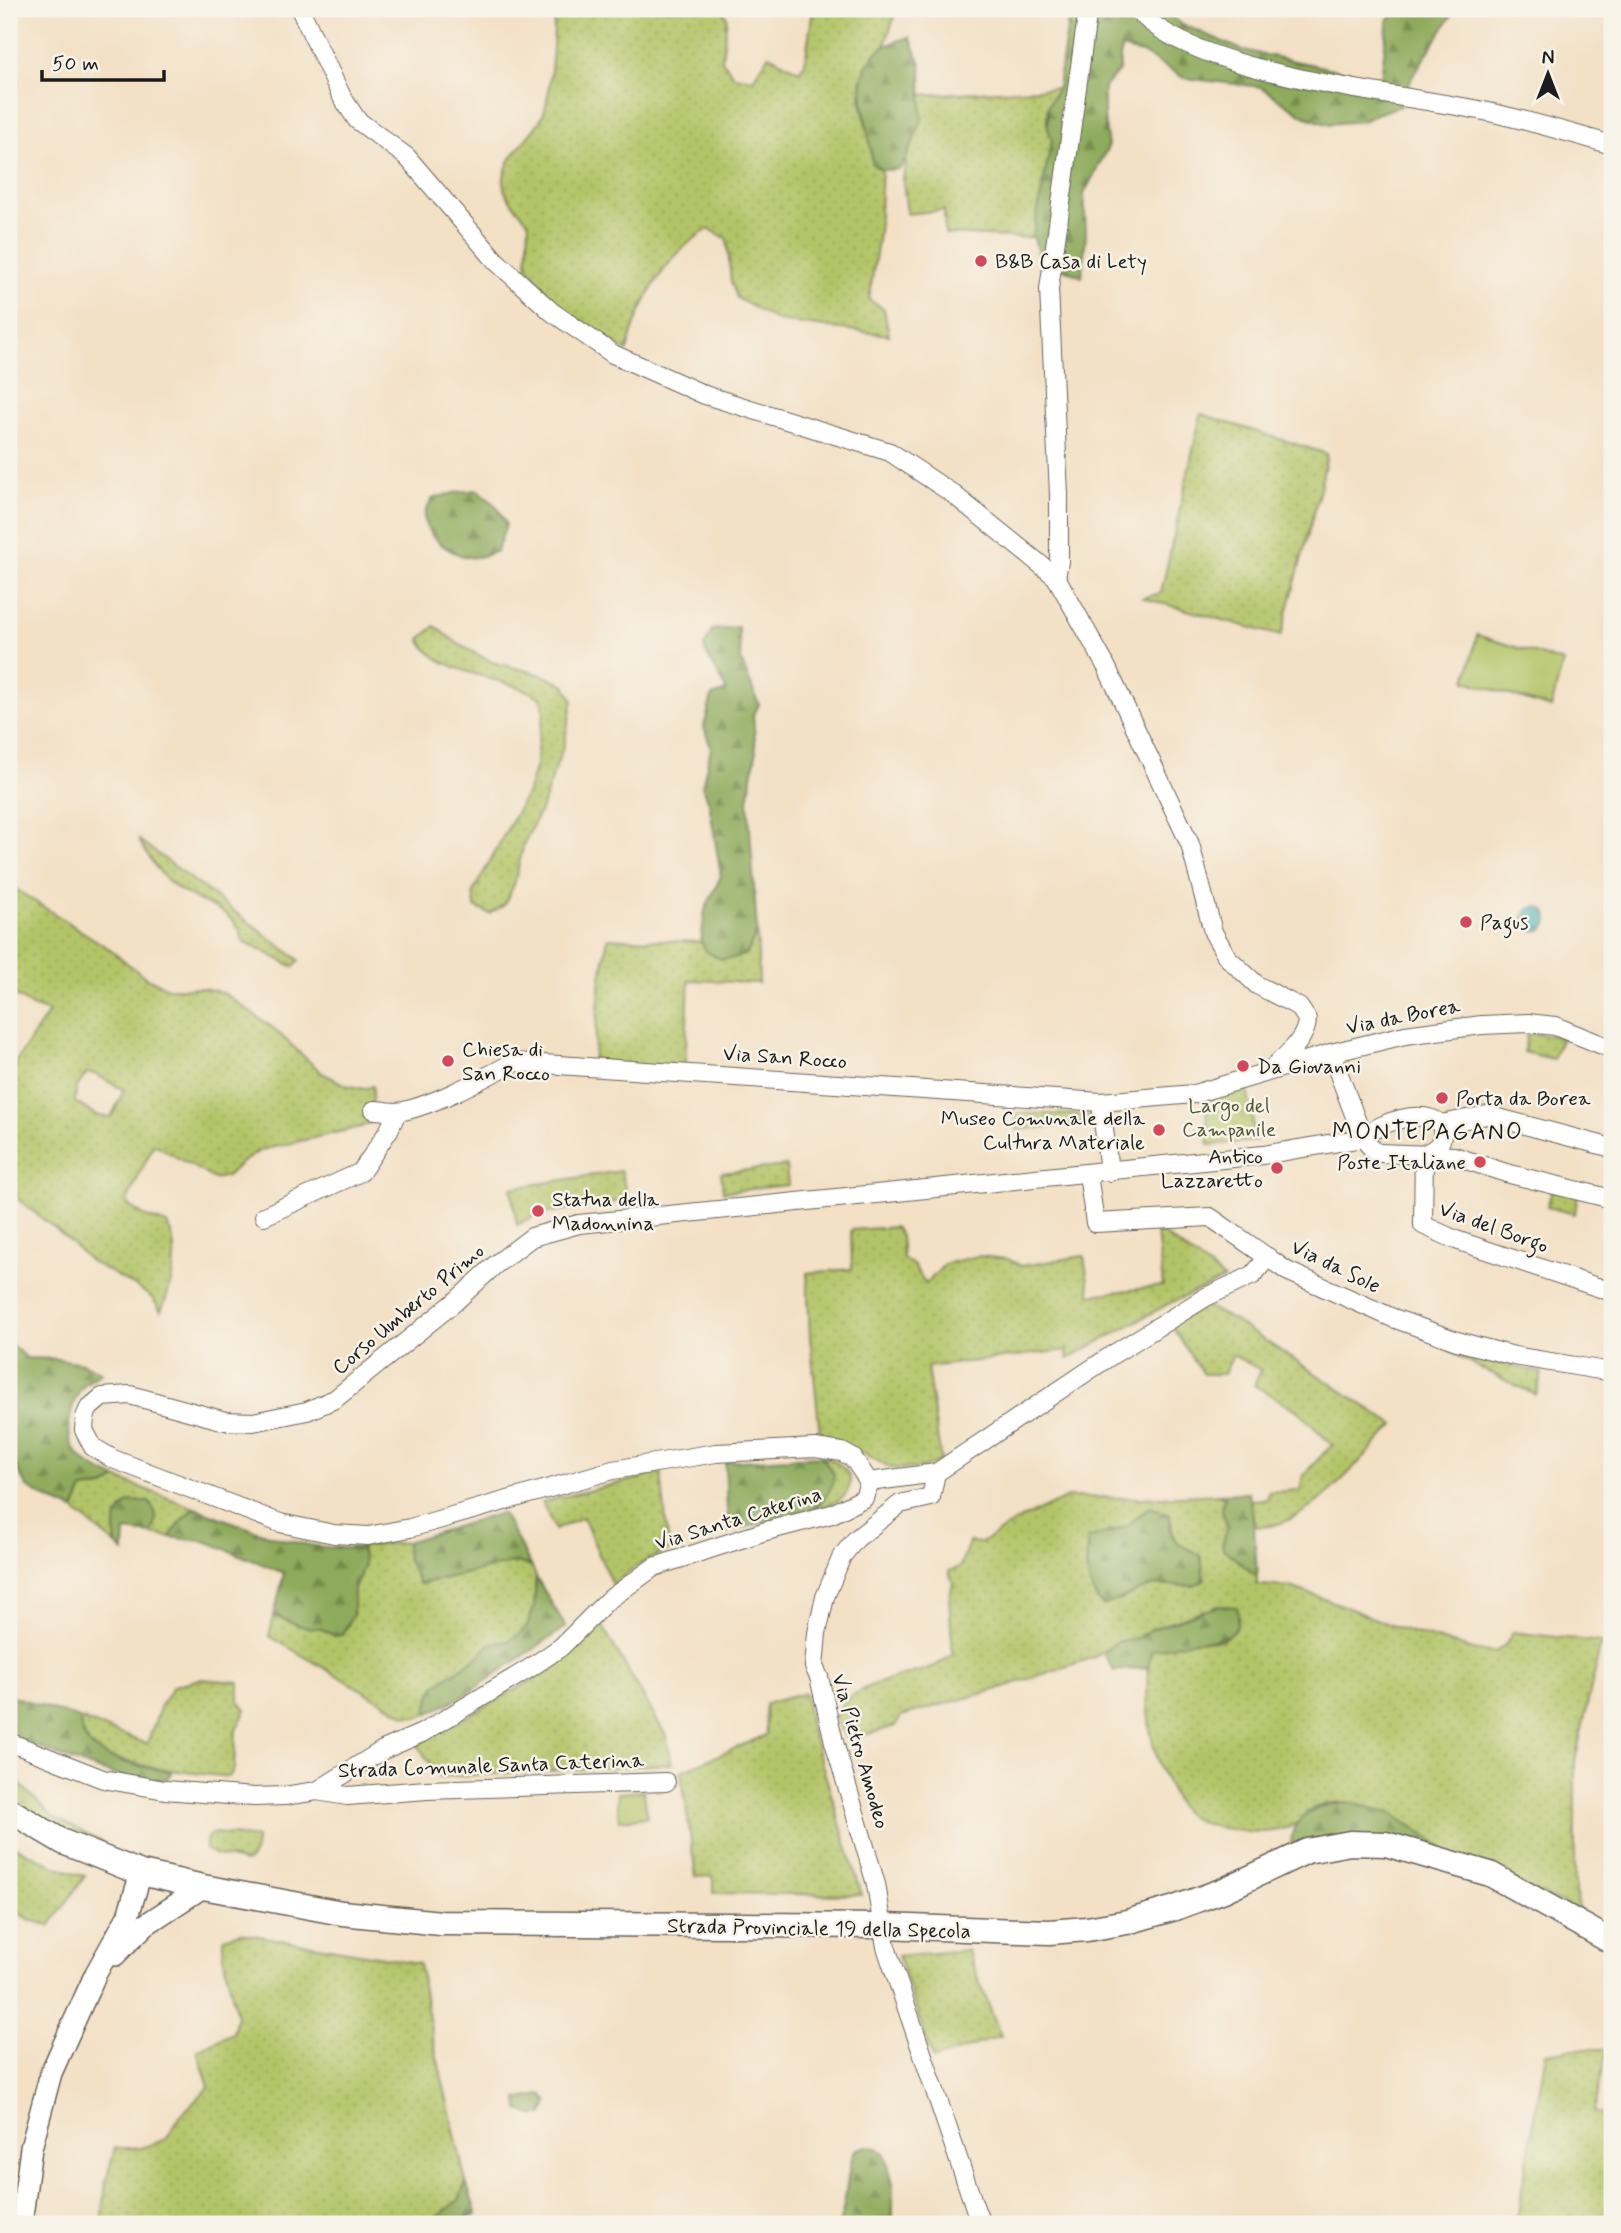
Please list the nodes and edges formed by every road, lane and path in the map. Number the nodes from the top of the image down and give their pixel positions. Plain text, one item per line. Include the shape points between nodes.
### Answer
1 (300, 9) edge
2 (1088, 9) edge
3 (1137, 9) edge
4 (1612, 145) edge
5 (1056, 577) junction
6 (1612, 1049) edge
7 (1331, 1053) junction
8 (1269, 1071) junction
9 (1202, 1091) joint
10 (1101, 1102) junction
11 (374, 1110) dead end
12 (397, 1112) junction
13 (1441, 1124) junction
14 (1363, 1138) junction
15 (1612, 1147) edge
16 (1424, 1157) junction
17 (1109, 1172) junction
18 (1088, 1174) junction
19 (1612, 1199) edge
20 (264, 1216) dead end
21 (1268, 1257) junction
22 (1612, 1292) edge
23 (1612, 1372) edge
24 (936, 1473) junction
25 (869, 1482) junction
26 (9, 1742) edge
27 (666, 1782) dead end
28 (317, 1791) junction
29 (9, 1810) edge
30 (141, 1873) junction
31 (203, 1887) junction
32 (884, 1926) junction
33 (1612, 1942) edge
34 (96, 1973) junction
35 (21, 2224) edge
36 (983, 2224) edge

1 - 5 street via 357,120 407,157 496,261 552,312 614,354 696,392 890,452 953,494
2 - 5 street via 1049,289 1059,494
3 - 4 street via 1164,31 1226,60 1480,110
5 - 8 street via 1106,666 1190,844 1213,932 1227,957 1257,985 1299,1007 1307,1019 1301,1038
6 - 7 street, Via da Borea via 1555,1026 1528,1023 1405,1035
7 - 8 street, Via da Borea
7 - 14 street
8 - 9 street, Via da Borea
9 - 10 street, Via San Rocco
10 - 12 street, Via San Rocco via 514,1062
10 - 17 street
11 - 12 street, Via San Rocco
12 - 20 street via 361,1171
13 - 14 street, Corso Umberto Primo via 1426,1116 1410,1118 1381,1126
13 - 15 street via 1487,1115
13 - 16 street via 1439,1147
14 - 16 street via 1380,1153
14 - 17 street, Corso Umberto Primo via 1261,1156
16 - 19 street via 1454,1156
16 - 22 street, Via del Borgo via 1423,1225
17 - 18 street, Corso Umberto Primo
18 - 21 street, Via da Sole via 1095,1223 1210,1217
18 - 25 street, Corso Umberto Primo via 579,1224 531,1237 335,1399 307,1411 253,1422 225,1422 120,1395 102,1397 89,1408 84,1430 93,1447 113,1459 280,1523 334,1534 368,1536 410,1528 613,1470 716,1453 816,1448 842,1452 853,1458
21 - 23 street, Via da Sole via 1335,1293 1457,1341 1514,1356
21 - 24 street via 1253,1275 1206,1297 1120,1350
24 - 25 street
24 - 32 street, Via Pietro Amodeo via 931,1497 900,1504 842,1556 825,1597 817,1633 814,1667
25 - 28 street, Via Santa Caterina via 864,1498 832,1514 654,1567 530,1668
26 - 28 street, Via Santa Caterina via 103,1779 164,1790 254,1797
27 - 28 street, Strada Comunale Santa Caterina via 346,1796
29 - 30 main road, Strada Provinciale 19 della Specola via 63,1842
30 - 31 main road, Strada Provinciale 19 della Specola
30 - 34 street via 128,1916
31 - 32 main road, Strada Provinciale 19 della Specola via 342,1913 441,1923
31 - 34 street via 145,1925
32 - 33 main road, Strada Provinciale 19 della Specola via 1049,1932 1127,1922 1224,1890 1307,1851 1350,1843 1386,1844 1490,1874
32 - 36 street via 886,1947
34 - 35 street via 51,2073 30,2148

